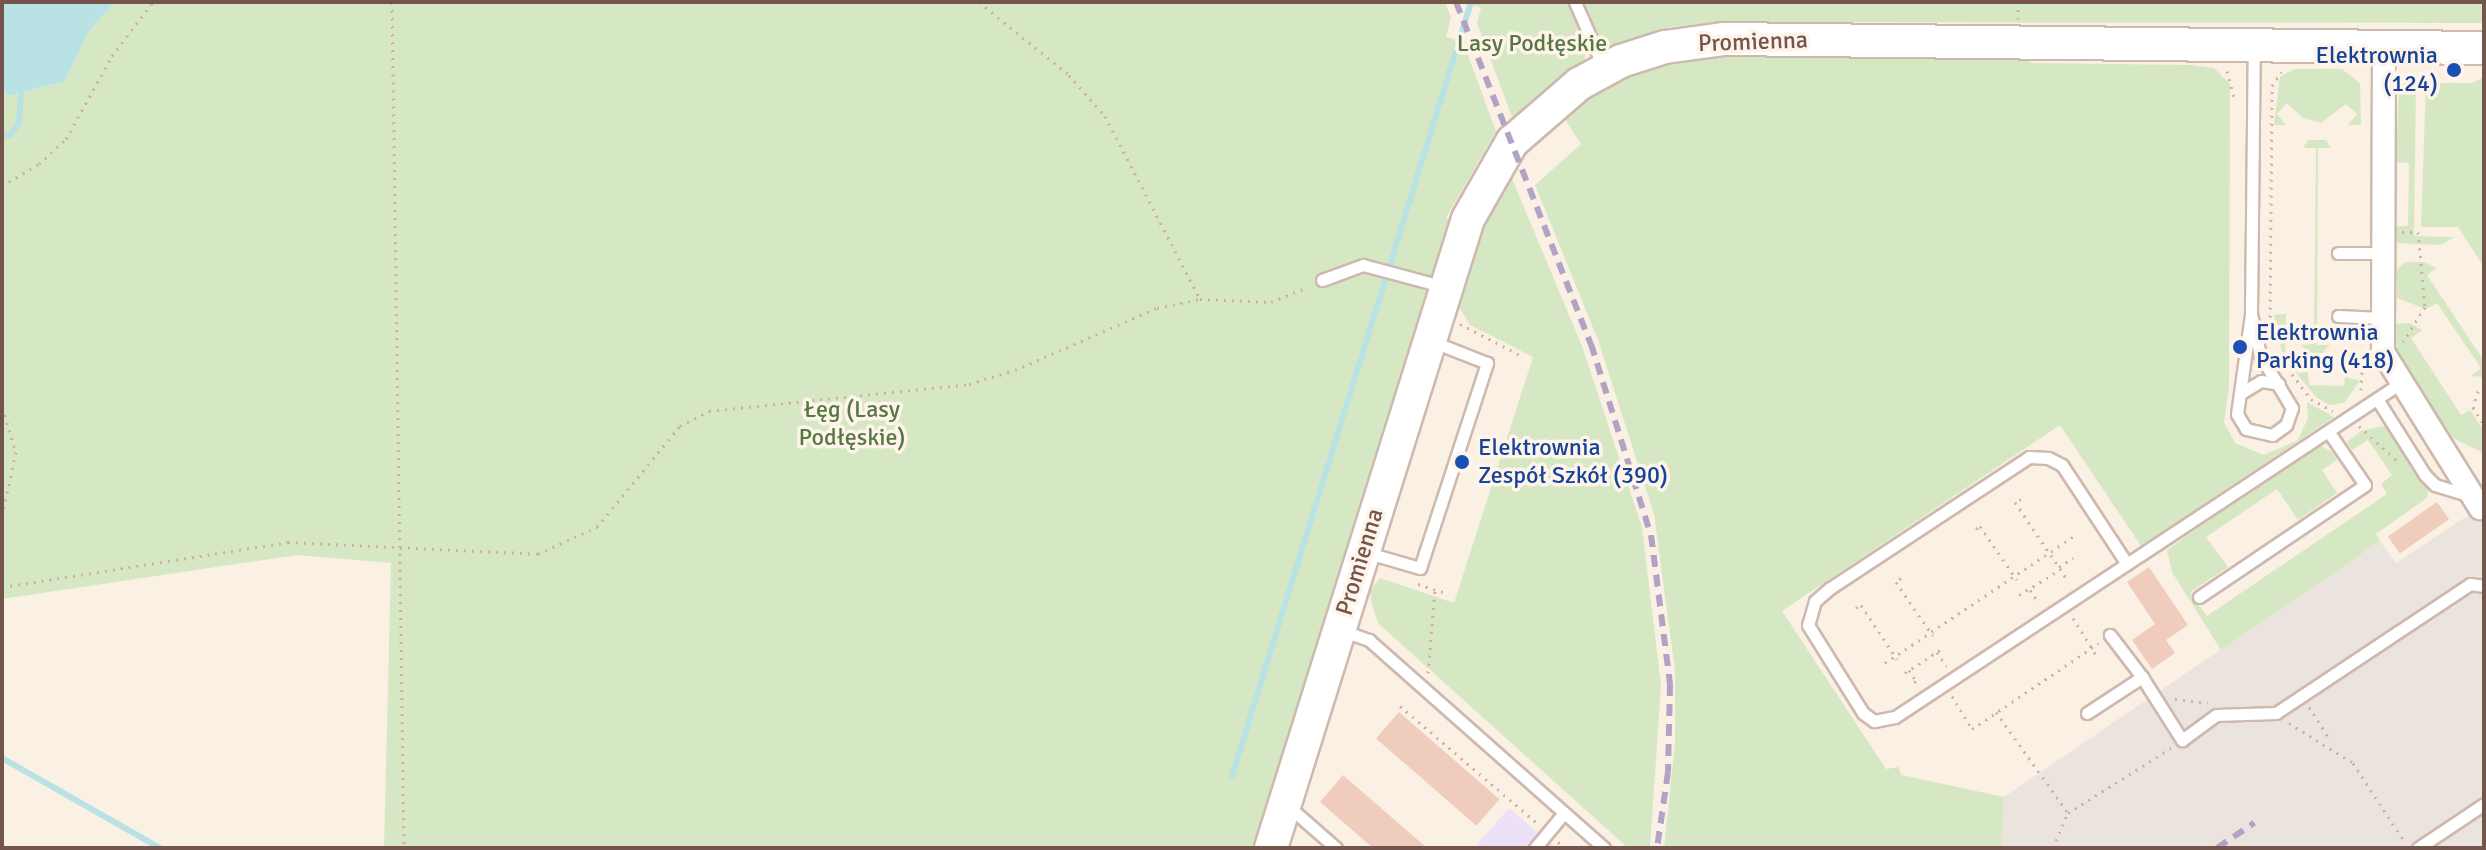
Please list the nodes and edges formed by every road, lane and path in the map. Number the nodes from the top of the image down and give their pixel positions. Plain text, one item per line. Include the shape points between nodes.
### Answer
1 (153, 2) edge
2 (392, 2) edge
3 (979, 2) edge
4 (1575, 2) edge
5 (2254, 46) junction
6 (2384, 48) junction
7 (2484, 48) edge
8 (2284, 69) dead end
9 (1605, 70) junction
10 (2402, 76) dead end
11 (2429, 77) dead end
12 (2, 186) edge
13 (2418, 232) dead end
14 (2338, 253) dead end
15 (2381, 253) junction
16 (1322, 280) joint
17 (1200, 299) junction
18 (1450, 300) junction
19 (2251, 314) junction
20 (2338, 316) dead end
21 (2372, 317) junction
22 (2270, 331) dead end
23 (1429, 340) junction
24 (2400, 347) dead end
25 (1522, 356) dead end
26 (2288, 371) dead end
27 (2399, 384) junction
28 (2279, 385) junction
29 (2478, 391) dead end
30 (2240, 396) junction
31 (2377, 399) junction
32 (2353, 401) dead end
33 (2, 407) edge
34 (2341, 408) dead end
35 (2334, 411) junction
36 (2340, 414) dead end
37 (2356, 424) dead end
38 (2484, 425) edge
39 (2328, 431) junction
40 (2401, 464) dead end
41 (2021, 499) dead end
42 (2479, 506) edge
43 (2, 516) edge
44 (2040, 528) dead end
45 (1976, 529) dead end
46 (2035, 531) junction
47 (2077, 534) dead end
48 (1989, 540) junction
49 (1983, 544) dead end
50 (403, 548) junction
51 (1363, 551) junction
52 (2049, 553) junction
53 (1999, 554) junction
54 (1994, 557) dead end
55 (2073, 558) dead end
56 (2127, 564) junction
57 (2059, 569) junction
58 (1901, 578) dead end
59 (2016, 578) junction
60 (2066, 578) dead end
61 (1411, 582) dead end
62 (2484, 586) edge
63 (2, 587) edge
64 (1435, 590) junction
65 (1446, 593) dead end
66 (2019, 595) dead end
67 (2199, 597) dead end
68 (1920, 607) dead end
69 (1856, 608) dead end
70 (1915, 611) junction
71 (1869, 618) junction
72 (1864, 621) dead end
73 (1339, 630) junction
74 (1931, 634) junction
75 (2110, 635) joint
76 (1896, 657) junction
77 (1885, 663) dead end
78 (1418, 664) dead end
79 (1428, 673) junction
80 (2142, 677) junction
81 (1953, 678) junction
82 (1440, 684) dead end
83 (1912, 684) dead end
84 (2165, 698) dead end
85 (2221, 704) dead end
86 (1400, 706) dead end
87 (1996, 712) junction
88 (2087, 713) dead end
89 (2276, 713) junction
90 (2182, 740) junction
91 (1285, 803) junction
92 (2484, 804) edge
93 (1564, 813) junction
94 (2068, 813) junction
95 (1548, 833) junction
96 (404, 848) edge
97 (1271, 848) edge
98 (1336, 848) edge
99 (1535, 848) edge
100 (1565, 848) edge
101 (1604, 848) edge
102 (2053, 848) edge
103 (2408, 848) edge
104 (2418, 848) edge

1 - 12 path via 112,56 66,139 39,164
2 - 50 path
3 - 17 path via 1069,75 1105,116
4 - 9 lane
5 - 6 street, Promienna
5 - 9 street, Promienna via 1724,39 1665,47
5 - 19 lane
6 - 7 street, Promienna
6 - 15 street
8 - 22 path via 2272,86
9 - 18 street, Promienna via 1552,103 1499,158 1468,219
10 - 11 path
13 - 24 path via 2425,307
14 - 15 lane
15 - 21 street
16 - 17 path via 1271,302
16 - 18 lane via 1363,265 1402,275
17 - 50 path via 1157,308 1015,370 969,384 709,411 680,426 597,527 538,554
18 - 23 street, Promienna
18 - 25 path via 1463,328
19 - 28 lane via 2260,355
19 - 30 lane
20 - 21 lane
21 - 27 street
21 - 32 path via 2363,380
23 - 51 street, Promienna
23 - 51 lane via 1487,363 1420,568
26 - 35 path via 2311,399
27 - 31 lane
27 - 42 street
28 - 30 lane via 2261,381
28 - 30 lane via 2290,399 2291,417 2272,435 2254,434 2240,422
29 - 38 path via 2473,407
31 - 39 lane
31 - 42 lane via 2425,475
33 - 43 path via 16,452
34 - 35 path
35 - 36 path
37 - 40 path
39 - 56 lane
39 - 67 lane via 2365,485
41 - 46 path via 2015,502
44 - 46 path
45 - 48 path via 1980,526
46 - 52 path
47 - 52 path
48 - 49 path
48 - 53 path
50 - 63 path via 288,542
50 - 96 path
51 - 73 street, Promienna
52 - 57 path
52 - 59 path
53 - 54 path
53 - 59 path
55 - 57 path
56 - 81 lane
56 - 81 lane via 2062,465 2029,457 1830,588 1808,613 1813,640 1874,721 1895,717
57 - 60 path
57 - 66 path
58 - 70 path via 1896,582
59 - 74 path
61 - 64 path
62 - 89 lane via 2470,584
64 - 65 path
64 - 79 path
68 - 70 path
69 - 71 path via 1861,605
70 - 74 path
71 - 72 path
71 - 76 path
73 - 91 street, Promienna
73 - 93 lane via 1369,640
74 - 76 path
75 - 80 lane
75 - 87 path
76 - 77 path
78 - 79 path
79 - 82 path
80 - 88 lane
80 - 90 lane
81 - 83 path via 1939,650 1907,672 1916,681
81 - 87 path via 1961,689 1951,697 1972,729
84 - 85 path
86 - 95 path
87 - 94 path
89 - 90 lane via 2216,715
89 - 103 path via 2353,763
90 - 94 path
91 - 97 street, Promienna
91 - 98 lane
92 - 104 lane
93 - 95 lane
93 - 101 lane
94 - 102 path
95 - 99 lane
95 - 100 path

